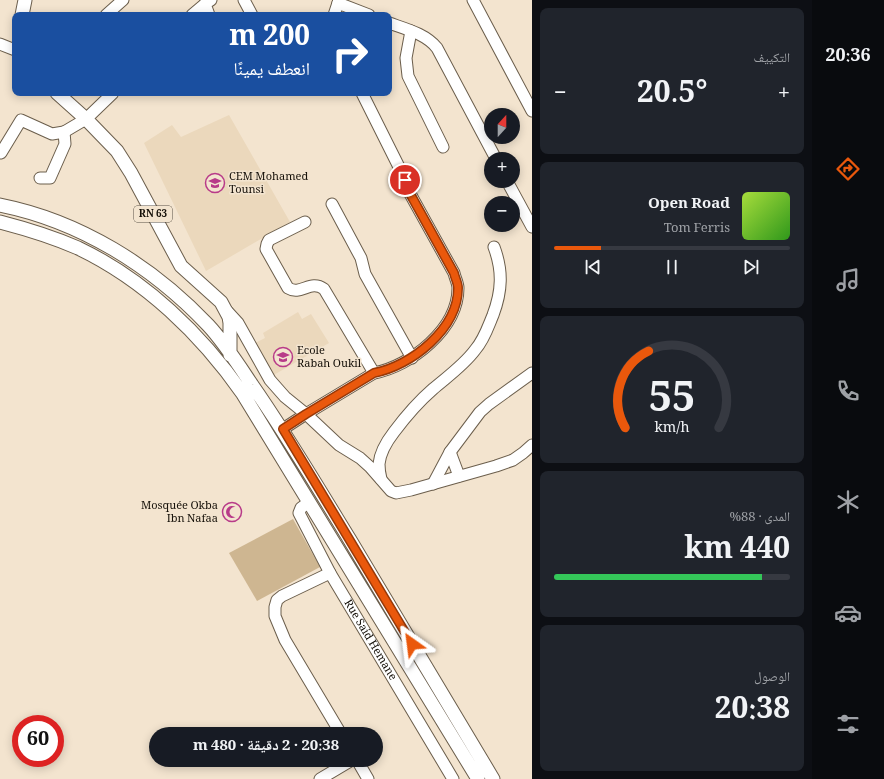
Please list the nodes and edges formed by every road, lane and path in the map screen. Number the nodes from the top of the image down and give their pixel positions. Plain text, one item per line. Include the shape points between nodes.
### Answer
1 (25, 0) edge
2 (123, 0) edge
3 (244, 0) edge
4 (473, 0) edge
5 (338, 1) edge
6 (208, 2) edge
7 (23, 12) edge
8 (109, 12) edge
9 (195, 12) edge
10 (209, 12) edge
11 (250, 12) edge
12 (335, 12) edge
13 (362, 12) edge
14 (392, 24) edge
15 (411, 31) junction
16 (0, 44) edge
17 (12, 49) edge
18 (60, 96) edge
19 (110, 96) edge
20 (363, 96) edge
21 (532, 111) edge
22 (86, 119) junction
23 (64, 132) junction
24 (443, 147) dead end
25 (492, 152) edge
26 (1, 153) edge
27 (40, 178) dead end
28 (511, 188) edge
29 (332, 204) dead end
30 (0, 205) edge
31 (0, 222) edge
32 (304, 222) dead end
33 (532, 227) edge
34 (494, 247) dead end
35 (223, 306) junction
36 (209, 326) junction
37 (230, 354) junction
38 (412, 358) junction
39 (374, 373) junction
40 (532, 373) edge
41 (230, 375) junction
42 (306, 414) junction
43 (283, 429) junction
44 (532, 445) edge
45 (450, 452) junction
46 (459, 476) junction
47 (381, 480) junction
48 (433, 484) junction
49 (309, 502) junction
50 (330, 573) junction
51 (337, 727) edge
52 (340, 767) edge
53 (360, 767) edge
54 (320, 779) edge
55 (368, 779) edge
56 (454, 779) edge
57 (478, 779) edge
58 (494, 779) edge

1 - 7 main road
2 - 8 street
3 - 11 street
4 - 21 street
5 - 12 street
5 - 13 street
6 - 9 street
6 - 10 street
14 - 15 street
15 - 24 street via 406,58 408,76
15 - 25 street via 432,41 437,48
16 - 17 street
18 - 22 main road, RN 63
19 - 22 street
20 - 38 street via 408,190 454,273 458,286 457,298 448,320 434,339
22 - 23 street
22 - 35 main road, RN 63 via 117,151 181,266
23 - 26 street via 52,134 21,120
23 - 27 street via 65,144 50,178
28 - 33 street
29 - 38 street via 361,258 365,274
30 - 36 main road via 67,226 122,254 173,292
31 - 41 main road via 58,240 117,271 180,319
32 - 39 street via 269,240 266,249 292,291 314,285 324,289
34 - 47 street via 500,270 500,287 485,335 465,362 415,406 392,435 380,457
35 - 36 main road via 222,318
35 - 37 main road via 230,323
35 - 42 street via 238,323 270,380 285,397
36 - 37 main road
37 - 41 main road
37 - 43 main road
38 - 39 street via 383,372
39 - 42 street
40 - 45 street via 480,412
41 - 49 main road
42 - 43 street
42 - 47 street via 339,445 360,458
43 - 58 main road
44 - 46 street via 513,460
45 - 46 street
45 - 48 street
46 - 48 street
47 - 48 street via 396,493
49 - 50 street, Rue Said Hemane via 300,508 299,513
49 - 57 main road
50 - 51 street via 282,596 277,600 275,616 285,640
50 - 56 street, Rue Said Hemane
52 - 54 street
53 - 55 street

